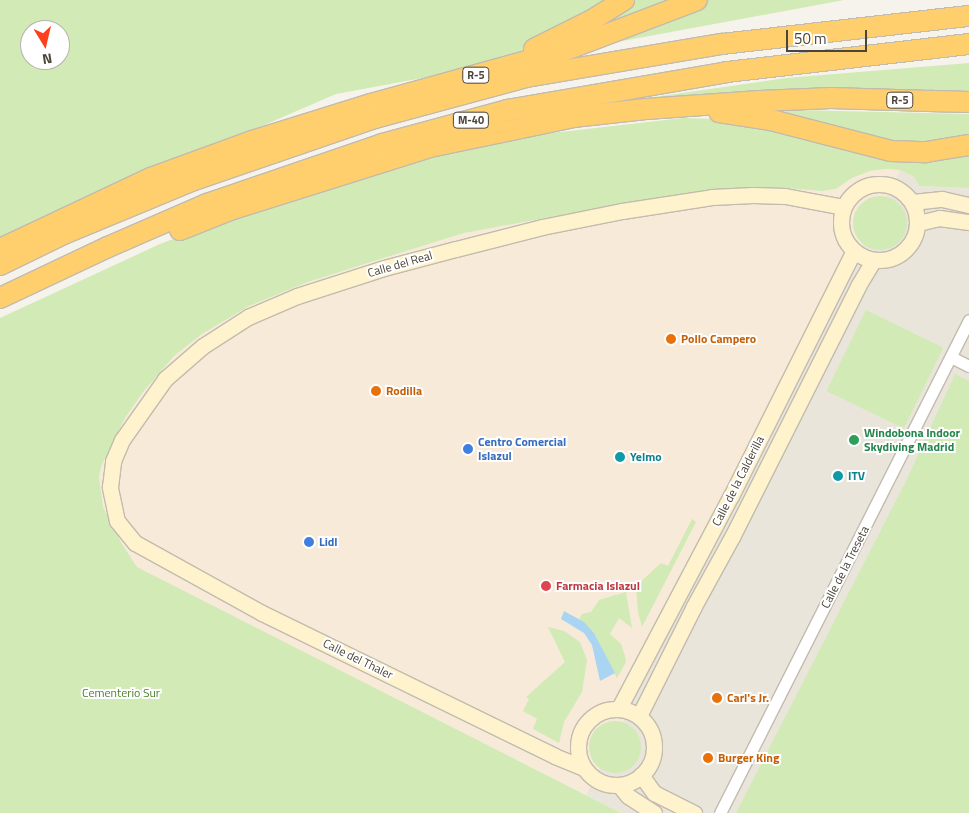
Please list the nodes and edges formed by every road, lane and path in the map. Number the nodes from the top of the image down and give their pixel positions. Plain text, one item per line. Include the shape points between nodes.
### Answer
1 (624, 0) edge
2 (697, 0) edge
3 (969, 16) edge
4 (969, 44) edge
5 (969, 102) edge
6 (536, 125) junction
7 (252, 141) junction
8 (969, 145) edge
9 (912, 202) junction
10 (969, 205) edge
11 (843, 207) junction
12 (969, 222) edge
13 (918, 223) junction
14 (0, 249) edge
15 (853, 252) junction
16 (873, 261) junction
17 (0, 265) edge
18 (0, 298) edge
19 (0, 309) edge
20 (969, 320) edge
21 (951, 357) junction
22 (969, 366) edge
23 (135, 543) joint
24 (619, 708) junction
25 (639, 716) junction
26 (584, 768) junction
27 (642, 775) junction
28 (619, 785) junction
29 (654, 813) edge
30 (694, 813) edge
31 (720, 813) edge

1 - 7 highway via 541,47 333,109 270,131
2 - 7 highway, R-5 via 563,51
3 - 17 highway, M-40 via 722,44 526,77 375,118 194,180 66,233
4 - 18 highway, M-40 via 727,72 508,110 382,144 207,204
5 - 6 highway, R-5 via 831,98 718,103 573,118
6 - 8 highway via 659,113 718,112 771,120 891,151
6 - 19 highway, M-40 via 430,147 230,210 69,276
7 - 14 highway via 151,178
9 - 10 street via 942,199
9 - 11 street via 900,190 876,184 867,185 853,194
9 - 13 street
11 - 15 street via 840,223 843,239
11 - 23 street, Calle del Real via 785,196 753,195 712,197 622,211 535,229 384,268 297,296 248,317 203,346 165,379 122,440 113,461 110,487 116,521
12 - 13 street via 939,218
13 - 16 street via 914,239 904,252 890,260
15 - 16 street
15 - 24 street, Calle de la Calderilla
16 - 25 street, Calle de la Calderilla
20 - 21 street, Calle de la Treseta
21 - 22 street
21 - 31 street, Calle de la Treseta
23 - 26 street, Calle del Thaler via 262,613
24 - 25 street
24 - 26 street via 602,711 588,720 579,735 578,752
25 - 27 street via 651,731 654,748 649,766
26 - 28 street via 599,781
27 - 28 street
27 - 30 street via 654,793
28 - 29 street via 628,796

